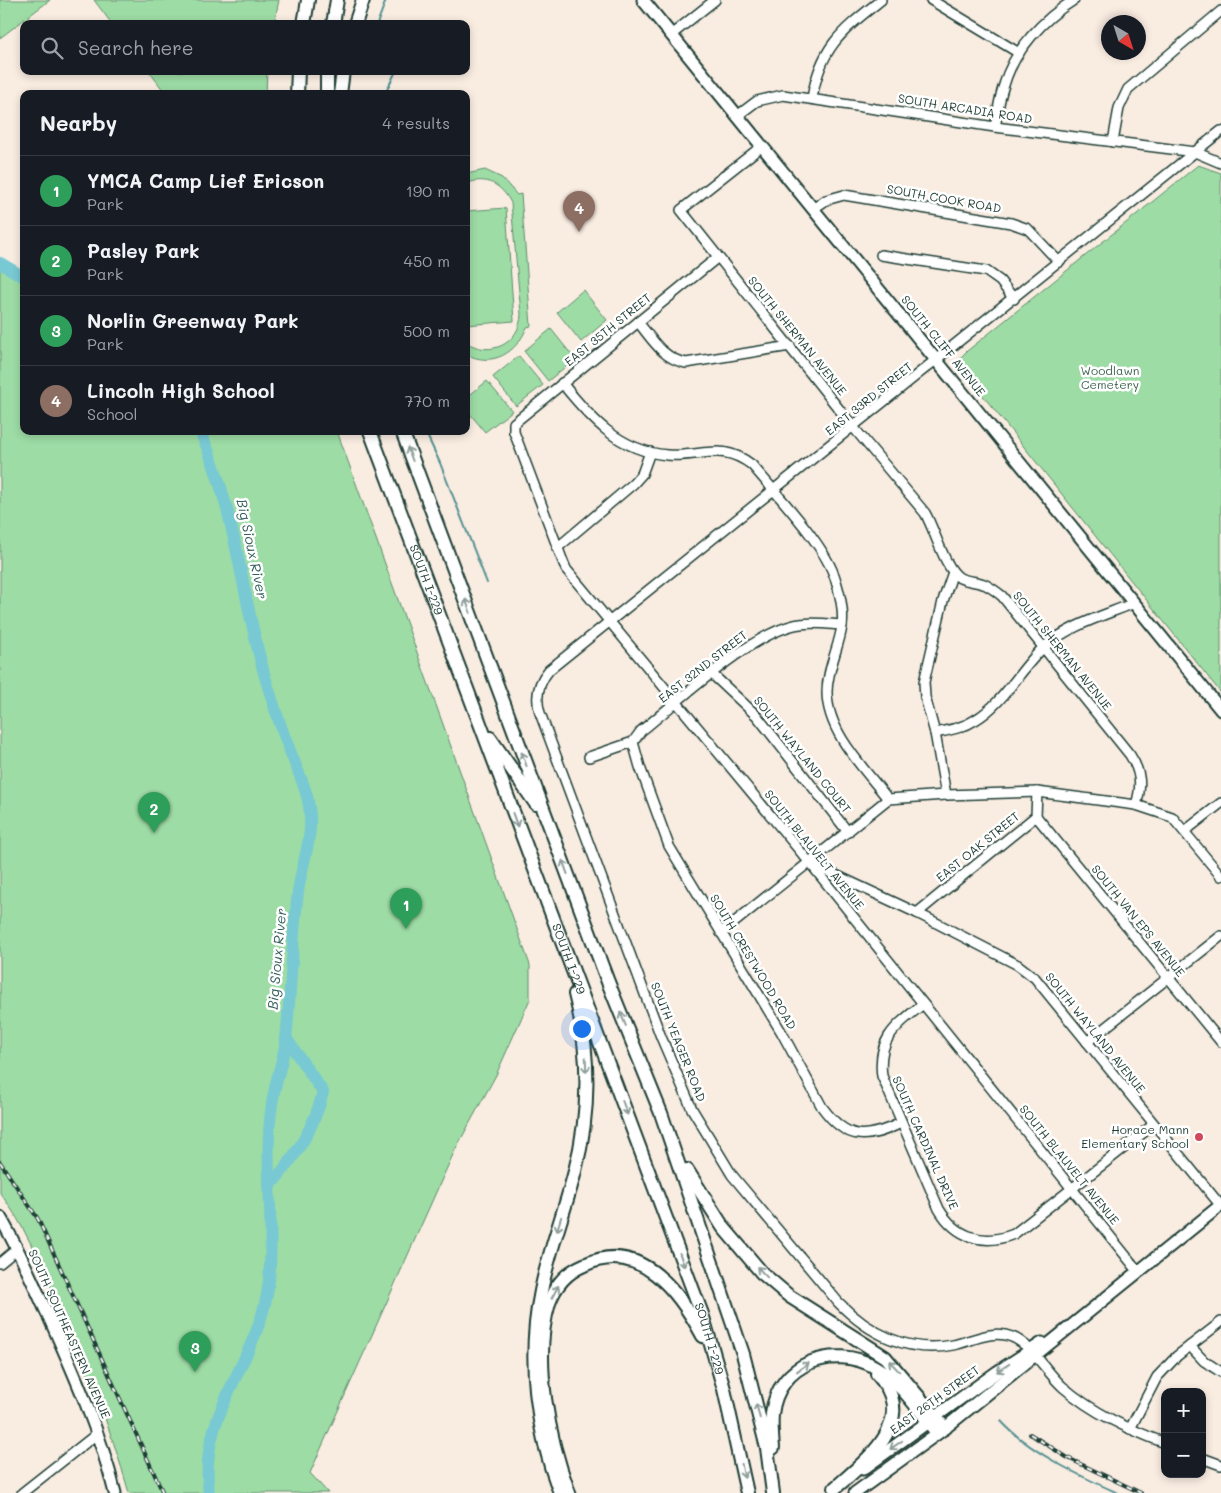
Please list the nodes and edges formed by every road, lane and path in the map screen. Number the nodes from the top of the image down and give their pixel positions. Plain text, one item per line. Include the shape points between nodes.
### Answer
1 (301, 0) edge
2 (308, 0) edge
3 (337, 0) edge
4 (364, 0) edge
5 (643, 0) edge
6 (715, 0) edge
7 (881, 0) edge
8 (931, 0) edge
9 (1074, 0) edge
10 (1221, 11) edge
11 (298, 20) edge
12 (305, 20) edge
13 (334, 20) edge
14 (356, 20) edge
15 (671, 35) junction
16 (1019, 53) junction
17 (297, 75) edge
18 (328, 75) edge
19 (343, 75) edge
20 (296, 90) edge
21 (327, 90) edge
22 (341, 90) edge
23 (812, 98) junction
24 (737, 116) junction
25 (995, 127) junction
26 (1221, 131) edge
27 (1114, 142) junction
28 (762, 146) junction
29 (1195, 152) junction
30 (1221, 162) edge
31 (813, 209) junction
32 (881, 255) dead end
33 (718, 257) junction
34 (1059, 262) junction
35 (1014, 299) junction
36 (638, 322) junction
37 (790, 346) junction
38 (937, 361) junction
39 (562, 383) junction
40 (514, 423) joint
41 (854, 428) junction
42 (372, 435) edge
43 (403, 435) edge
44 (650, 452) junction
45 (774, 491) junction
46 (557, 548) junction
47 (953, 572) junction
48 (1134, 603) junction
49 (610, 622) junction
50 (842, 625) junction
51 (1044, 648) junction
52 (712, 674) junction
53 (538, 691) joint
54 (676, 703) junction
55 (1221, 710) edge
56 (481, 724) junction
57 (935, 734) junction
58 (633, 742) junction
59 (589, 757) dead end
60 (1037, 792) junction
61 (946, 795) junction
62 (888, 799) junction
63 (1221, 803) edge
64 (1136, 805) junction
65 (1036, 816) junction
66 (547, 821) junction
67 (1185, 831) junction
68 (848, 832) junction
69 (810, 863) junction
70 (1221, 876) edge
71 (917, 913) junction
72 (552, 915) junction
73 (720, 933) junction
74 (1221, 936) edge
75 (1169, 978) junction
76 (923, 1004) junction
77 (1088, 1042) junction
78 (1221, 1042) edge
79 (661, 1113) junction
80 (902, 1123) junction
81 (1153, 1125) junction
82 (1073, 1189) junction
83 (1221, 1206) edge
84 (0, 1217) edge
85 (17, 1249) junction
86 (0, 1263) edge
87 (1138, 1270) junction
88 (1221, 1322) edge
89 (1190, 1346) junction
90 (1032, 1354) junction
91 (862, 1361) junction
92 (1221, 1372) edge
93 (724, 1389) junction
94 (932, 1419) junction
95 (1130, 1430) junction
96 (941, 1431) junction
97 (98, 1433) junction
98 (1161, 1442) edge
99 (1206, 1459) edge
100 (1221, 1465) edge
101 (832, 1490) edge
102 (22, 1493) edge
103 (115, 1493) edge
104 (560, 1493) edge
105 (569, 1493) edge
106 (747, 1493) edge
107 (774, 1493) edge
108 (855, 1493) edge

1 - 11 highway
2 - 12 highway
3 - 13 highway
4 - 14 highway
5 - 15 main road, SOUTH CLIFF AVENUE
6 - 15 street
7 - 23 street via 834,40 820,67
8 - 16 street
9 - 16 street via 1049,18
10 - 27 street via 1128,89 1119,108
15 - 24 main road, SOUTH CLIFF AVENUE
16 - 25 street via 1004,84
17 - 20 highway
18 - 21 highway
19 - 22 highway
23 - 24 street, SOUTH ARCADIA ROAD via 771,96 757,101
23 - 25 street, SOUTH ARCADIA ROAD
24 - 28 main road, SOUTH CLIFF AVENUE
25 - 27 street, SOUTH ARCADIA ROAD
26 - 29 street, EAST 33RD STREET
27 - 29 street, SOUTH ARCADIA ROAD
28 - 31 main road, SOUTH CLIFF AVENUE
28 - 33 street, SOUTH SHERMAN AVENUE via 681,210
29 - 30 street
29 - 34 street, EAST 33RD STREET
31 - 34 street, SOUTH COOK ROAD via 826,200 844,195 1011,223 1028,229
31 - 38 main road, SOUTH CLIFF AVENUE
32 - 35 street via 986,271 1000,281
33 - 36 street, EAST 35TH STREET
33 - 37 street, SOUTH SHERMAN AVENUE
34 - 35 street, EAST 33RD STREET
35 - 38 street, EAST 33RD STREET
36 - 37 street via 663,353 686,363
36 - 39 street, EAST 35TH STREET
37 - 41 street, SOUTH SHERMAN AVENUE
38 - 41 street, EAST 33RD STREET
38 - 48 main road, SOUTH CLIFF AVENUE
39 - 40 street, EAST 35TH STREET
39 - 44 street via 605,431
40 - 46 street, SOUTH BLAUVELT AVENUE via 514,432
41 - 45 street, EAST 33RD STREET
41 - 47 street, SOUTH SHERMAN AVENUE via 925,513 934,528 944,559
42 - 56 highway, SOUTH I-229
66 -> 43 highway
44 - 45 street via 688,455 724,451 739,454
44 - 46 street via 642,474 633,484
45 - 49 street, EAST 33RD STREET
45 - 50 street via 824,554 836,579
46 - 49 street, SOUTH BLAUVELT AVENUE via 566,569
47 - 51 street, SOUTH SHERMAN AVENUE via 960,578 986,585 1002,596
47 - 57 street via 924,682 928,713
48 - 51 street via 1076,626
48 - 55 main road, SOUTH CLIFF AVENUE
49 - 53 street, EAST 33RD STREET via 549,670
49 - 54 street, SOUTH BLAUVELT AVENUE
50 - 52 street, EAST 32ND STREET via 800,623 780,629 751,644
50 - 62 street via 829,670 829,708 842,739
51 - 57 street via 977,719
51 - 64 street, SOUTH SHERMAN AVENUE via 1135,763 1141,782
52 - 54 street, EAST 32ND STREET
52 - 68 street, SOUTH WAYLAND COURT via 757,716
53 - 90 street, SOUTH YEAGER ROAD via 540,713 675,1073 701,1126 732,1175 852,1317 885,1338 930,1348 1002,1334 1021,1342
54 - 58 street, EAST 32ND STREET via 641,731
54 - 69 street, SOUTH BLAUVELT AVENUE
56 - 66 highway
56 -> 72 highway, SOUTH I-229
57 - 61 street
58 - 59 street, EAST 32ND STREET
58 - 73 street, SOUTH CRESTWOOD ROAD via 669,846
60 - 61 street
60 - 64 street
60 - 65 street, EAST OAK STREET
61 - 62 street
62 - 68 street
63 - 67 street
64 - 67 street via 1172,817
65 - 71 street, EAST OAK STREET
65 - 75 street, SOUTH VAN EPS AVENUE
79 -> 66 highway
67 - 70 street
68 - 69 street
69 - 71 street, SOUTH WAYLAND AVENUE
69 - 73 street
69 - 76 street, SOUTH BLAUVELT AVENUE
71 - 77 street, SOUTH WAYLAND AVENUE via 1035,978
72 -> 93 highway, SOUTH I-229 via 702,1314
72 -> 104 highway via 580,1016 586,1079 580,1150 544,1276 536,1332 538,1406 544,1444
73 - 80 street, SOUTH CRESTWOOD ROAD via 830,1118 846,1132 864,1136
74 - 75 street
75 - 77 street
75 - 78 street, SOUTH VAN EPS AVENUE
76 - 80 street, SOUTH CARDINAL DRIVE via 898,1024 882,1050 882,1076
76 - 82 street, SOUTH BLAUVELT AVENUE
77 - 81 street, SOUTH WAYLAND AVENUE
94 -> 79 highway via 885,1357 790,1296 749,1258 722,1227 696,1186
107 -> 79 highway via 767,1448 743,1354
80 - 82 street, SOUTH CARDINAL DRIVE via 939,1209 946,1220 964,1235 993,1240 1014,1234
81 - 82 street, SOUTH CARDINAL DRIVE
81 - 83 street, SOUTH WAYLAND AVENUE
82 - 87 street, SOUTH BLAUVELT AVENUE
83 - 87 main road, EAST 26TH STREET
84 - 85 main road, SOUTH SOUTHEASTERN AVENUE
85 - 86 street
85 - 97 main road, SOUTH SOUTHEASTERN AVENUE
87 - 90 main road, EAST 26TH STREET
88 - 89 street
89 - 92 street
89 - 95 street via 1157,1377
90 -> 94 main road, EAST 26TH STREET
90 - 95 street, SOUTH YEAGER ROAD via 1072,1394 1096,1412
90 - 96 main road, EAST 26TH STREET
91 - 94 highway via 894,1380
91 - 101 highway via 879,1376 889,1391 890,1428 876,1452
107 -> 91 highway via 772,1413 783,1387 798,1370 816,1359 835,1356
105 -> 93 highway via 555,1451 547,1412 544,1346 547,1313 554,1292 563,1279 578,1267 617,1257 637,1262 659,1276 680,1299 698,1327
93 -> 106 highway, SOUTH I-229
94 - 96 highway
94 -> 101 main road, EAST 26TH STREET
95 - 98 street, SOUTH YEAGER ROAD
96 - 108 main road, EAST 26TH STREET
97 - 102 street
97 - 103 main road, SOUTH SOUTHEASTERN AVENUE
99 - 100 street

